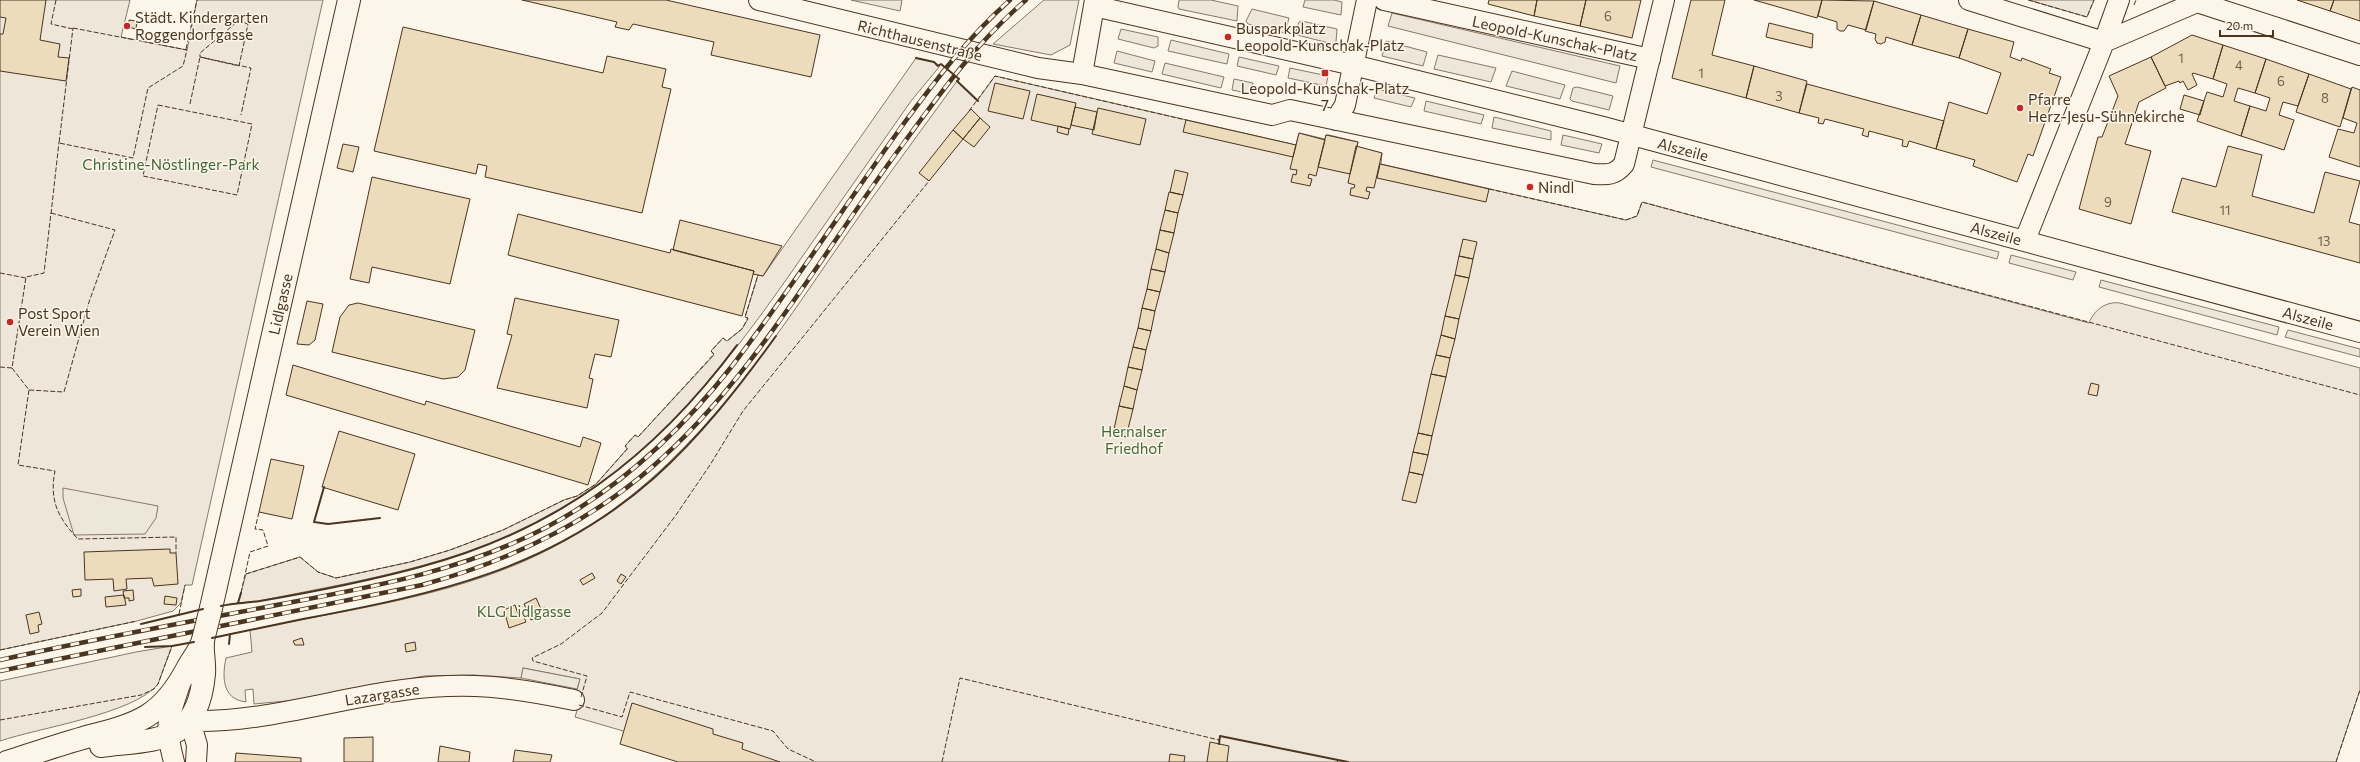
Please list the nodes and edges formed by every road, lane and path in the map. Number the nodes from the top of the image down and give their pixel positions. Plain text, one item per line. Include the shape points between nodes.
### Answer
1 (348, 0) edge
2 (759, 0) edge
3 (1367, 0) edge
4 (1384, 0) edge
5 (1664, 0) edge
6 (1969, 0) edge
7 (2119, 0) edge
8 (2197, 1) edge
9 (1095, 3) edge
10 (2104, 42) junction
11 (2360, 55) edge
12 (1650, 59) junction
13 (1353, 65) junction
14 (1082, 74) junction
15 (1336, 120) junction
16 (1632, 135) junction
17 (2024, 240) junction
18 (2360, 332) edge
19 (203, 641) junction
20 (181, 682) junction
21 (574, 700) dead end
22 (190, 721) junction
23 (167, 736) junction
24 (38, 752) junction
25 (7, 762) edge
26 (174, 762) edge
27 (196, 762) edge

1 - 19 main road, Lidlgasse, bridge
2 - 14 street, Richthausenstraße via 1038,68
3 - 13 street
4 - 12 street, Leopold-Kunschak-Platz
5 - 12 street
6 - 10 street
7 - 10 street
8 - 10 street
8 - 11 street
9 - 13 street
9 - 14 street
10 - 17 street
12 - 16 street, Leopold-Kunschak-Platz
13 - 15 street via 1346,104
13 - 16 street
14 - 15 street, Leopold-Kunschak-Platz via 1272,115 1290,110
15 - 16 street, Leopold-Kunschak-Platz via 1608,175 1617,172 1624,164
16 - 17 street, Alszeile
17 - 18 street, Alszeile via 2101,264
19 - 20 main road
19 - 22 main road via 204,675
20 - 23 street via 168,718
20 - 24 main road via 159,707 125,728
21 - 22 street, Lazargasse via 501,686 446,685 236,718
22 - 23 main road via 182,729
22 - 27 street via 197,745
23 - 24 main road via 88,748
23 - 26 street
24 - 25 main road

